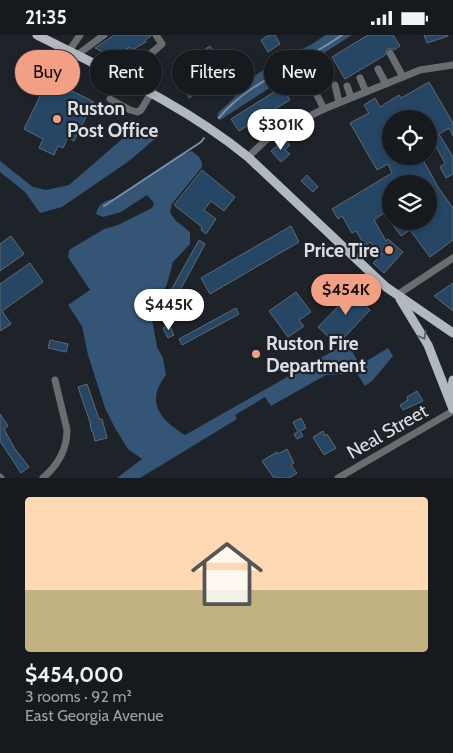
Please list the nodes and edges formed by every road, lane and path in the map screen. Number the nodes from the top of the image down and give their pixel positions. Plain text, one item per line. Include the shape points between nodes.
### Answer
1 (37, 35) edge
2 (104, 35) edge
3 (156, 35) edge
4 (78, 36) edge
5 (54, 38) edge
6 (69, 50) edge
7 (74, 50) edge
8 (78, 50) edge
9 (155, 50) edge
10 (390, 53) dead end
11 (453, 65) edge
12 (378, 69) dead end
13 (403, 77) junction
14 (360, 79) dead end
15 (386, 83) junction
16 (335, 85) dead end
17 (347, 86) dead end
18 (366, 91) junction
19 (150, 95) edge
20 (155, 95) edge
21 (318, 95) dead end
22 (351, 97) junction
23 (110, 99) dead end
24 (339, 102) junction
25 (324, 109) junction
26 (248, 157) junction
27 (453, 258) edge
28 (397, 295) junction
29 (453, 333) edge
30 (55, 380) dead end
31 (453, 380) edge
32 (453, 409) edge
33 (43, 478) edge
34 (338, 478) edge

1 - 5 main road
2 - 8 street
3 - 9 street via 162,44
4 - 7 street
5 - 6 main road
10 - 13 street
11 - 13 street via 428,68
12 - 15 street
13 - 15 street
14 - 18 street
15 - 18 street
16 - 24 street
17 - 22 street
18 - 22 street
19 - 23 street via 137,112
20 - 26 main road via 204,123
21 - 25 street
22 - 24 street
24 - 25 street
25 - 26 street via 267,139
26 - 28 main road
27 - 28 street
28 - 29 main road
28 -> 32 main road via 428,345
30 - 33 street via 67,438 56,465
31 - 32 main road
32 - 34 street, Neal Street

